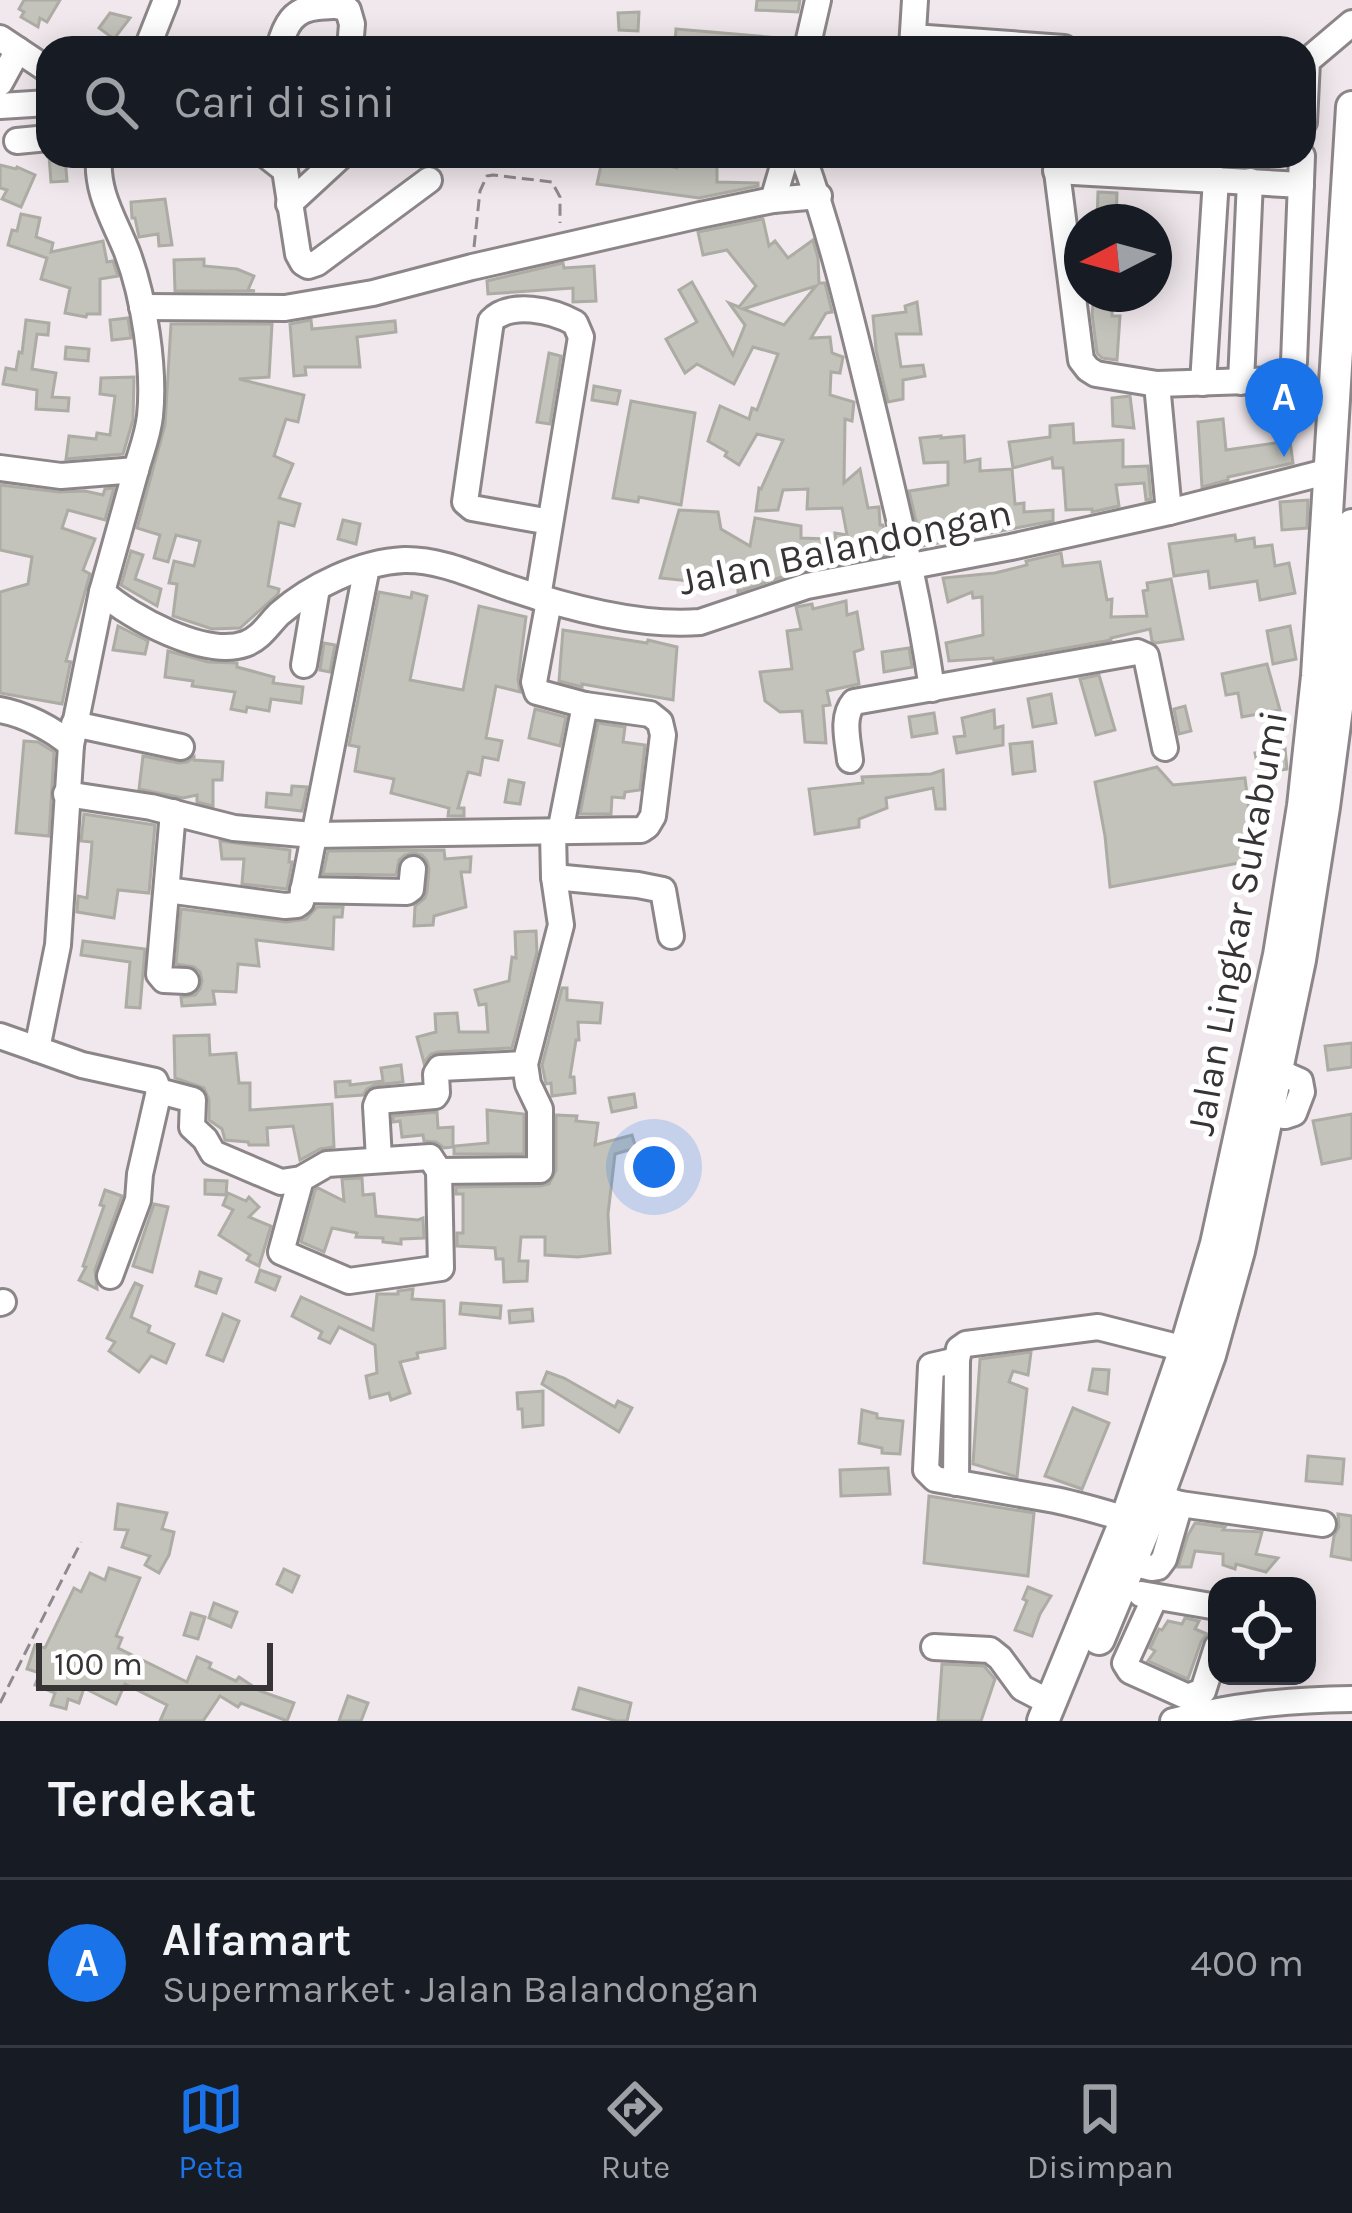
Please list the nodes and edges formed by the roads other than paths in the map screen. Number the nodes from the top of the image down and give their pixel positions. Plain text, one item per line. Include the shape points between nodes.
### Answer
1 (166, 0) edge
2 (818, 0) edge
3 (915, 0) edge
4 (1352, 23) edge
5 (152, 36) edge
6 (283, 36) edge
7 (350, 36) edge
8 (810, 36) edge
9 (913, 36) edge
10 (9, 44) edge
11 (36, 62) edge
12 (1316, 63) edge
13 (0, 83) edge
14 (36, 104) edge
15 (0, 106) edge
16 (1352, 107) edge
17 (36, 139) edge
18 (17, 141) dead end
19 (99, 168) edge
20 (280, 168) edge
21 (328, 168) edge
22 (782, 168) edge
23 (808, 168) edge
24 (1056, 168) edge
25 (1098, 168) edge
26 (1302, 168) edge
27 (1216, 179) junction
28 (429, 180) dead end
29 (1250, 181) junction
30 (1301, 184) junction
31 (819, 196) junction
32 (773, 200) junction
33 (289, 204) junction
34 (1297, 289) junction
35 (1341, 290) junction
36 (142, 307) junction
37 (1241, 382) junction
38 (1203, 383) junction
39 (1157, 384) junction
40 (0, 468) edge
41 (136, 470) junction
42 (1330, 471) junction
43 (1169, 512) junction
44 (550, 522) junction
45 (1352, 525) edge
46 (1351, 540) edge
47 (368, 567) junction
48 (912, 567) junction
49 (317, 589) junction
50 (102, 592) junction
51 (543, 599) junction
52 (304, 665) dead end
53 (932, 689) junction
54 (584, 705) junction
55 (0, 710) edge
56 (72, 735) junction
57 (1342, 746) edge
58 (181, 747) dead end
59 (1165, 748) dead end
60 (850, 760) dead end
61 (66, 794) junction
62 (173, 812) junction
63 (557, 832) junction
64 (313, 835) junction
65 (413, 869) dead end
66 (554, 877) junction
67 (166, 890) junction
68 (303, 890) junction
69 (671, 936) dead end
70 (186, 981) dead end
71 (0, 1036) edge
72 (37, 1049) junction
73 (525, 1064) junction
74 (159, 1091) junction
75 (379, 1159) junction
76 (439, 1171) junction
77 (301, 1179) junction
78 (110, 1276) dead end
79 (1185, 1349) junction
80 (1169, 1500) junction
81 (1126, 1519) junction
82 (1323, 1524) dead end
83 (1127, 1575) junction
84 (1155, 1597) junction
85 (1208, 1606) edge
86 (934, 1647) dead end
87 (1208, 1675) edge
88 (1352, 1699) edge
89 (1052, 1715) edge
90 (1173, 1721) edge

1 - 5 street
2 - 8 street
3 - 9 street
4 - 12 street
6 - 7 street via 302,9 340,5 350,16
10 - 11 street
10 - 13 street
14 - 15 street
16 - 35 main road, Jalan Lingkar Sukabumi
17 - 18 street
19 - 36 street
20 - 33 street
21 - 33 street
22 - 32 street
23 - 31 street
24 - 39 street via 1081,359 1096,374
25 - 27 street
26 - 30 street
27 - 29 street
27 - 38 street
28 - 33 street via 308,266 298,254
29 - 30 street
29 - 37 street
30 - 34 street
31 - 32 street
31 - 48 street
32 - 36 street via 285,308
34 - 35 street
34 - 37 street via 1292,370 1281,380
35 - 42 main road, Jalan Lingkar Sukabumi
36 - 41 street via 151,405
37 - 38 street
38 - 39 street
39 - 43 street
40 - 41 street via 61,476
41 - 50 street
42 - 43 street, Jalan Balandongan
42 - 79 main road, Jalan Lingkar Sukabumi via 1310,753 1279,955
43 - 48 street, Jalan Balandongan
44 - 44 street via 581,337 575,322 560,315 511,309 491,321 465,502
44 - 51 street
45 - 46 main road, Jalan Lingkar Sukabumi
46 - 57 main road, Jalan Lingkar Sukabumi
47 - 49 street, Jalan Balandongan
47 - 51 street, Jalan Balandongan via 425,561
47 - 64 street
48 - 51 street, Jalan Balandongan via 807,586 686,624
48 - 53 street
49 - 50 street, Jalan Balandongan via 260,636 235,646 154,627
49 - 52 street
50 - 56 street
51 - 54 street via 534,688
53 - 59 street via 1142,653
53 - 60 street via 849,706
54 - 63 street
54 - 63 street via 661,722 653,816 641,830
55 - 56 street
56 - 58 street
56 - 61 street
57 - 80 main road, Jalan Lingkar Sukabumi via 1239,1251
61 - 62 street
61 - 72 street via 58,945
62 - 64 street
62 - 67 street
63 - 64 street
63 - 66 street
64 - 68 street
65 - 68 street via 407,892
66 - 69 street via 663,890
66 - 73 street via 561,925
67 - 68 street via 291,907
67 - 70 street via 158,974
71 - 72 street
72 - 74 street via 155,1081
73 - 75 street via 440,1068 435,1096 378,1101
73 - 76 street via 540,1109 539,1171
74 - 77 street via 194,1101 192,1126 213,1153 273,1180
74 - 78 street via 139,1200
75 - 76 street via 430,1156
75 - 77 street via 327,1164
76 - 77 street via 441,1268 357,1281 281,1251
79 - 81 main road, Jalan Lingkar Sukabumi
79 - 81 street via 1082,1328 966,1344 957,1360 931,1366 926,1470 935,1479
80 - 82 street
80 - 83 main road, Jalan Lingkar Sukabumi
81 - 89 main road, Jalan Lingkar Sukabumi
83 - 84 street
83 - 89 main road, Jalan Lingkar Sukabumi
84 - 85 street
84 - 87 street via 1127,1669 1188,1696 1203,1691
86 - 89 street via 990,1650
88 - 90 street via 1256,1703

